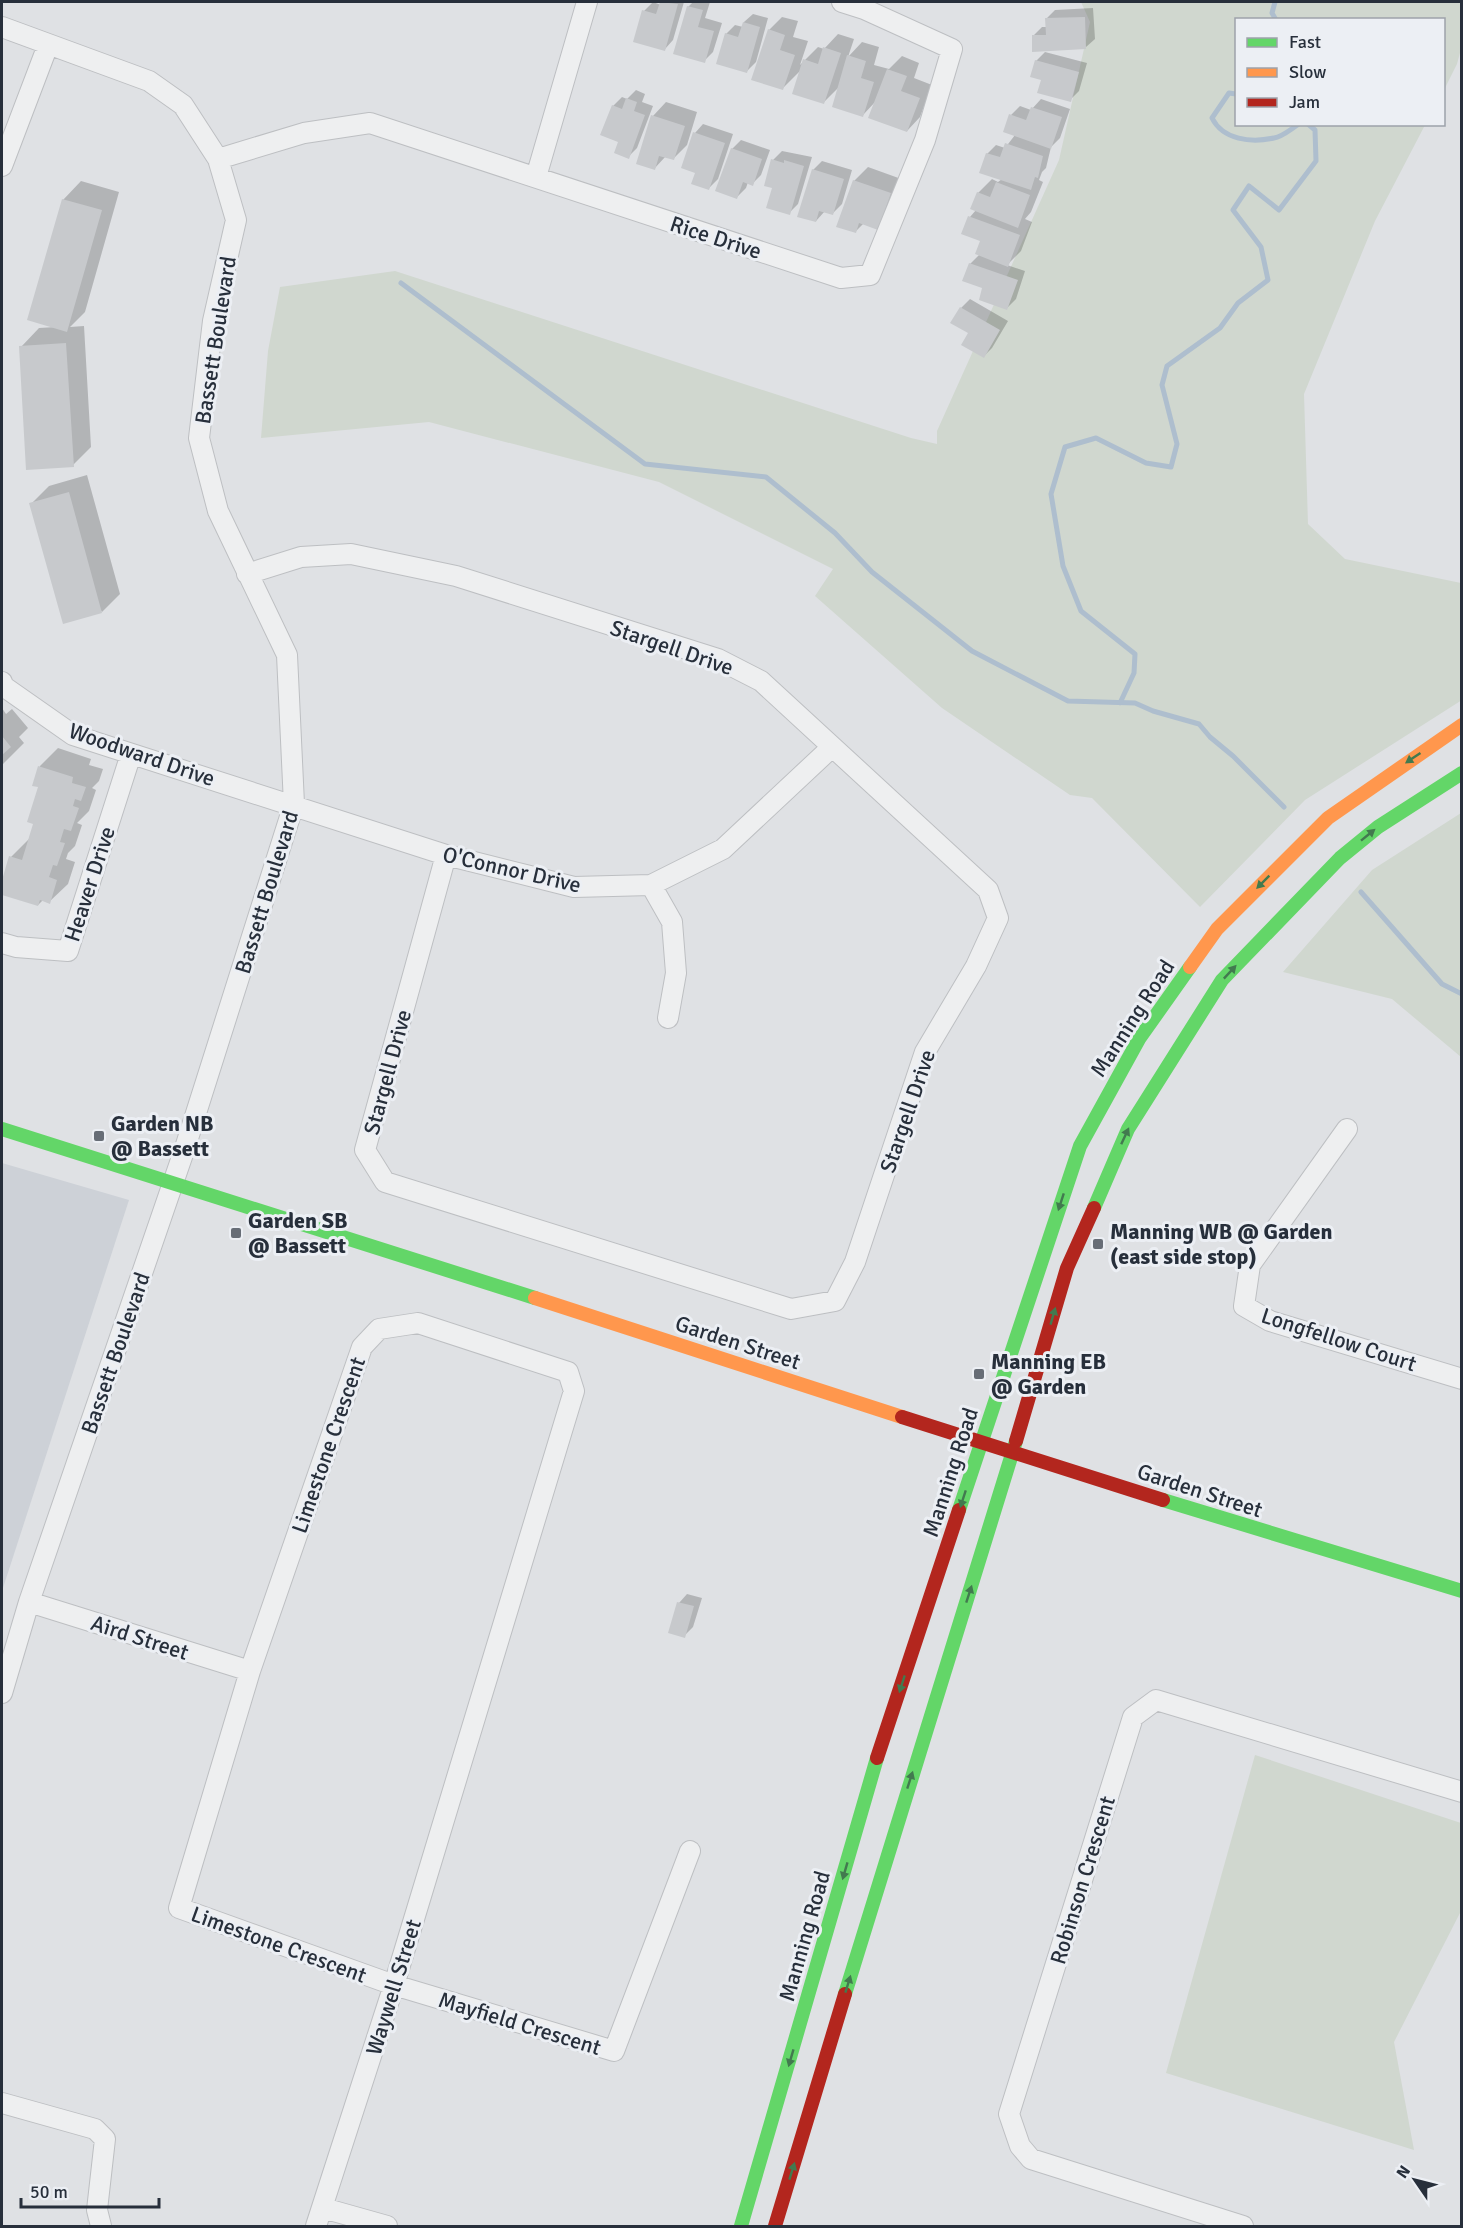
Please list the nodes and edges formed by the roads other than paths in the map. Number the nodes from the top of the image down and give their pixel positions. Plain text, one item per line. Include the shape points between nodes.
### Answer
1 (587, 2) edge
2 (842, 2) edge
3 (2, 27) edge
4 (48, 45) junction
5 (219, 159) junction
6 (2, 166) edge
7 (536, 177) junction
8 (247, 574) junction
9 (2, 682) edge
10 (1461, 725) edge
11 (832, 747) junction
12 (132, 754) junction
13 (1461, 772) edge
14 (294, 804) junction
15 (446, 855) junction
16 (651, 885) junction
17 (2, 942) edge
18 (668, 1018) dead end
19 (2, 1130) edge
20 (1347, 1130) dead end
21 (174, 1182) junction
22 (1461, 1379) edge
23 (981, 1443) junction
24 (1013, 1453) junction
25 (1461, 1591) edge
26 (29, 1602) junction
27 (250, 1671) junction
28 (2, 1693) edge
29 (467, 1746) joint
30 (1461, 1792) edge
31 (690, 1851) dead end
32 (394, 1985) junction
33 (2, 2103) edge
34 (320, 2217) edge
35 (101, 2226) edge
36 (387, 2226) edge
37 (741, 2226) edge
38 (775, 2226) edge
39 (1243, 2226) edge

1 - 7 street
2 - 7 street, Rice Drive via 951,49 925,140 870,275 841,278
3 - 4 street, Bassett Boulevard
4 - 5 street, Bassett Boulevard via 149,81 183,105
4 - 6 street
5 - 7 street, Rice Drive via 304,133 370,123
5 - 8 street, Bassett Boulevard via 236,220 213,321 199,438 218,510
8 - 11 street, Stargell Drive via 301,556 351,554 456,576 718,659 761,681
8 - 14 street, Bassett Boulevard via 287,655
9 - 12 street, Woodward Drive via 73,735
10 -> 23 main road, Manning Road via 1328,818 1216,929 1139,1039 1080,1146
11 - 15 street, Stargell Drive via 988,890 998,918 976,966 925,1052 855,1262 835,1301 791,1309 385,1182 365,1150
11 - 16 street, O'Connor Drive via 723,849
12 - 14 street, Woodward Drive
12 - 17 street, Heaver Drive via 68,951 16,947
24 -> 13 main road via 1067,1268 1128,1129 1222,980 1340,858 1378,827
14 - 15 street, O'Connor Drive
14 - 21 street, Bassett Boulevard
15 - 16 street, O'Connor Drive via 574,887
16 - 18 street via 672,922 676,973
19 - 21 main road, Garden Street
20 - 22 street, Longfellow Court via 1250,1265 1244,1306 1270,1322
21 - 23 main road, Garden Street
21 - 26 street, Bassett Boulevard
23 - 24 main road, Garden Street
23 -> 37 main road, Manning Road via 876,1761
24 - 25 main road, Garden Street
38 -> 24 main road
26 - 27 street, Aird Street
26 - 28 street, Bassett Boulevard
27 - 29 street, Limestone Crescent via 362,1347 379,1329 418,1323 568,1372 574,1390
27 - 32 street, Limestone Crescent via 179,1908
29 - 32 street, Waywell Street
30 - 39 street, Robinson Crescent via 1156,1700 1133,1717 1009,2114 1020,2146 1031,2158
31 - 32 street, Mayfield Crescent via 615,2051
32 - 34 street, Waywell Street
33 - 35 street via 95,2129 105,2139 97,2210
34 - 36 street

